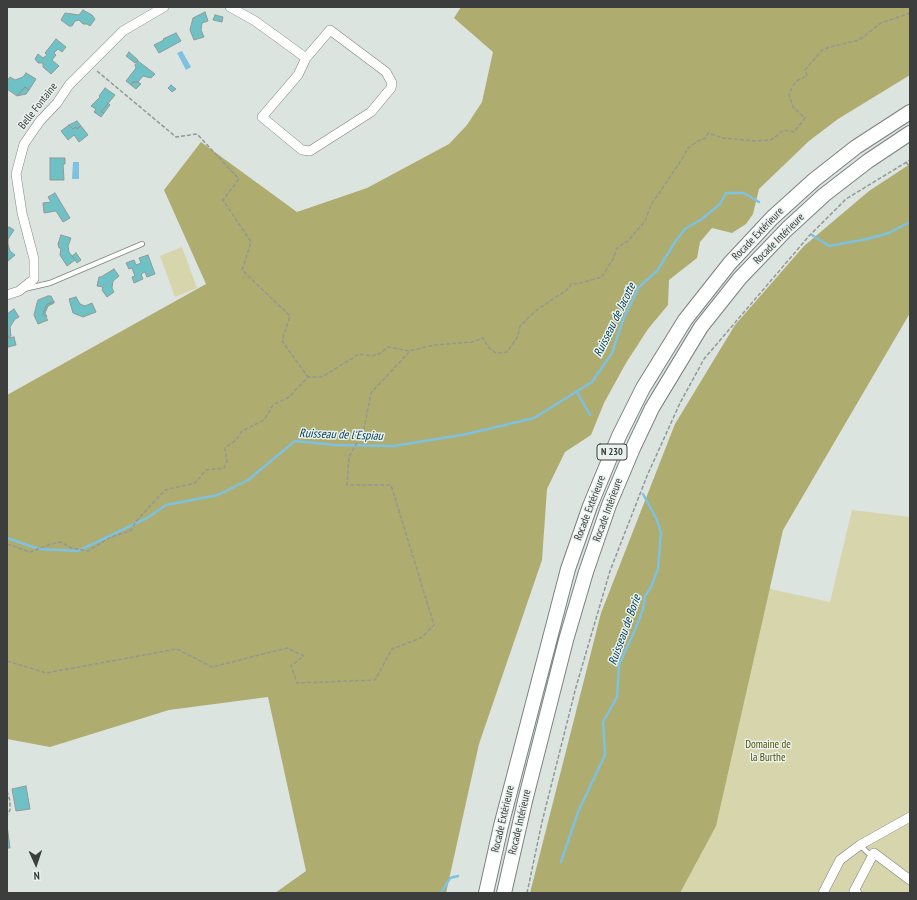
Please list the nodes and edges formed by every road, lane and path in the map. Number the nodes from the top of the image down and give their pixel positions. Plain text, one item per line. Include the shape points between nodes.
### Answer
1 (164, 7) edge
2 (230, 7) edge
3 (910, 13) edge
4 (306, 58) junction
5 (89, 64) junction
6 (910, 112) edge
7 (910, 133) edge
8 (910, 160) edge
9 (906, 162) junction
10 (910, 167) edge
11 (142, 244) dead end
12 (19, 291) junction
13 (7, 295) edge
14 (409, 351) junction
15 (308, 378) junction
16 (7, 544) edge
17 (7, 661) edge
18 (7, 791) edge
19 (7, 816) edge
20 (910, 817) edge
21 (860, 845) junction
22 (874, 853) junction
23 (910, 880) edge
24 (486, 893) edge
25 (504, 893) edge
26 (526, 893) edge
27 (823, 893) edge
28 (857, 893) edge

1 - 5 street, Belle Fontaine via 123,31
2 - 4 street via 255,21
3 - 14 path via 882,23 859,40 823,49 805,70 807,76 798,80 792,87 789,96 792,107 805,118 794,132 784,130 771,140 756,141 723,138 708,133 706,138 688,148 651,205 645,221 628,241 617,248 602,277 572,283 567,290 538,309 520,326 518,336 507,352 496,353 489,348 483,338 472,342 434,345
4 - 4 street via 298,75 262,117 302,150 310,151 371,112 391,88 392,83 386,72 330,30
5 - 12 street, Belle Fontaine via 69,85 24,144 16,174 22,213 34,259 34,279
5 - 15 path via 176,137 197,134 239,180 223,200 251,242 242,270 290,316 282,341
6 - 24 highway, Rocade Extérieure / N 230 via 856,147 772,218 730,263 685,320 642,388 590,506 568,569 504,810
7 - 25 highway, Rocade Intérieure / N 230 via 824,195 740,278 701,327 652,408 609,504 586,572 566,640
8 - 9 path
9 - 10 path
9 - 26 path via 846,199 809,236 704,359 680,404 647,476 610,571 572,702
11 - 12 lane via 50,283
12 - 13 street, Belle Fontaine
14 - 15 path via 388,347 372,356 359,354 322,377
14 - 17 path via 371,393 364,429 350,457 347,485 391,485 434,625 421,638 392,649 375,680 297,683 291,666 304,656 287,648 212,666 177,649 46,673
15 - 16 path via 289,397 274,405 264,420 242,430 236,440 225,448 227,461 224,468 206,470 195,483 165,490 130,531 88,551 72,548 60,542 30,552
18 - 19 path via 10,810
20 - 21 street
21 - 22 lane via 868,852
21 - 27 street via 840,860
22 - 23 street
22 - 28 street via 854,891

